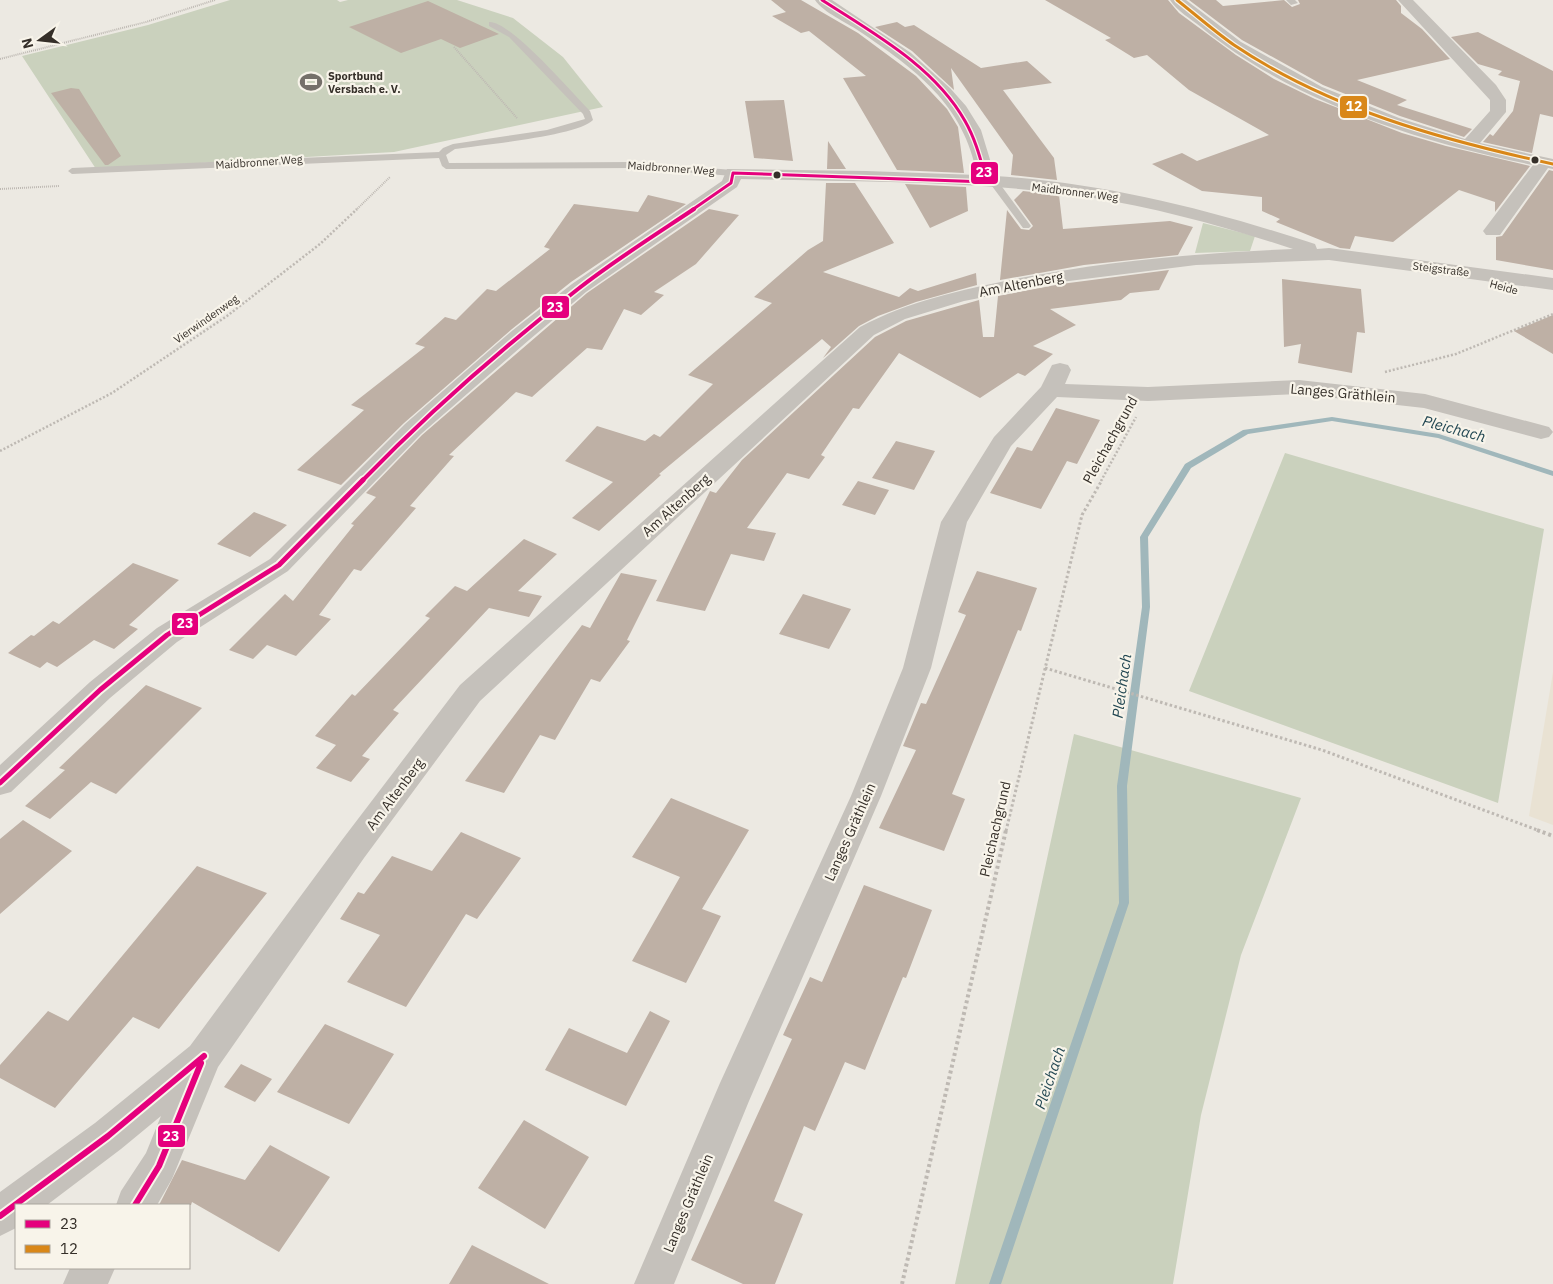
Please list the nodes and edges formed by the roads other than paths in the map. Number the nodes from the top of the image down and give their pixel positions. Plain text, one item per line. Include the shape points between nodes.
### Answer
1 (822, 0) edge
2 (1177, 0) edge
3 (1405, 0) edge
4 (492, 24) dead end
5 (1468, 146) junction
6 (442, 155) junction
7 (1548, 163) edge
8 (72, 171) dead end
9 (733, 173) junction
10 (991, 182) junction
11 (1026, 226) dead end
12 (1493, 231) dead end
13 (1329, 254) junction
14 (1427, 267) junction
15 (1553, 284) edge
16 (1553, 300) edge
17 (1541, 432) dead end
18 (0, 783) edge
19 (204, 1056) junction
20 (16, 1204) edge
21 (136, 1204) edge
22 (15, 1205) edge
23 (0, 1216) edge
24 (94, 1269) edge
25 (83, 1284) edge
26 (654, 1284) edge

1 - 10 street via 929,76 945,91 972,129
2 - 5 street via 1243,51 1309,87 1374,115
3 - 5 street via 1498,100 1498,112
4 - 6 lane via 512,35 587,113 589,120 532,135 453,147
5 - 7 street
6 - 8 lane, Maidbronner Weg via 359,156
6 - 9 lane, Maidbronner Weg via 446,166 631,165
7 - 12 street
9 - 10 street, Maidbronner Weg
9 - 18 street via 731,183 580,288 483,367 367,474 279,565 167,635 100,690
10 - 11 lane
10 - 13 street, Maidbronner Weg via 1088,192 1157,204 1243,226
13 - 14 street, Steigstraße
13 - 19 street, Am Altenberg via 1196,259 1061,276 960,296 898,315 867,331 470,693
14 - 15 street, Steigstraße
14 - 16 street, Heide
17 - 26 street, Langes Gräthlein via 1425,401 1360,392 1299,386 1148,394 1056,380 1002,442 954,522 917,668 866,796
19 - 20 street, Am Altenberg via 108,1136
19 - 21 street, Am Altenberg via 159,1166
22 - 23 street, Am Altenberg
24 - 25 street

